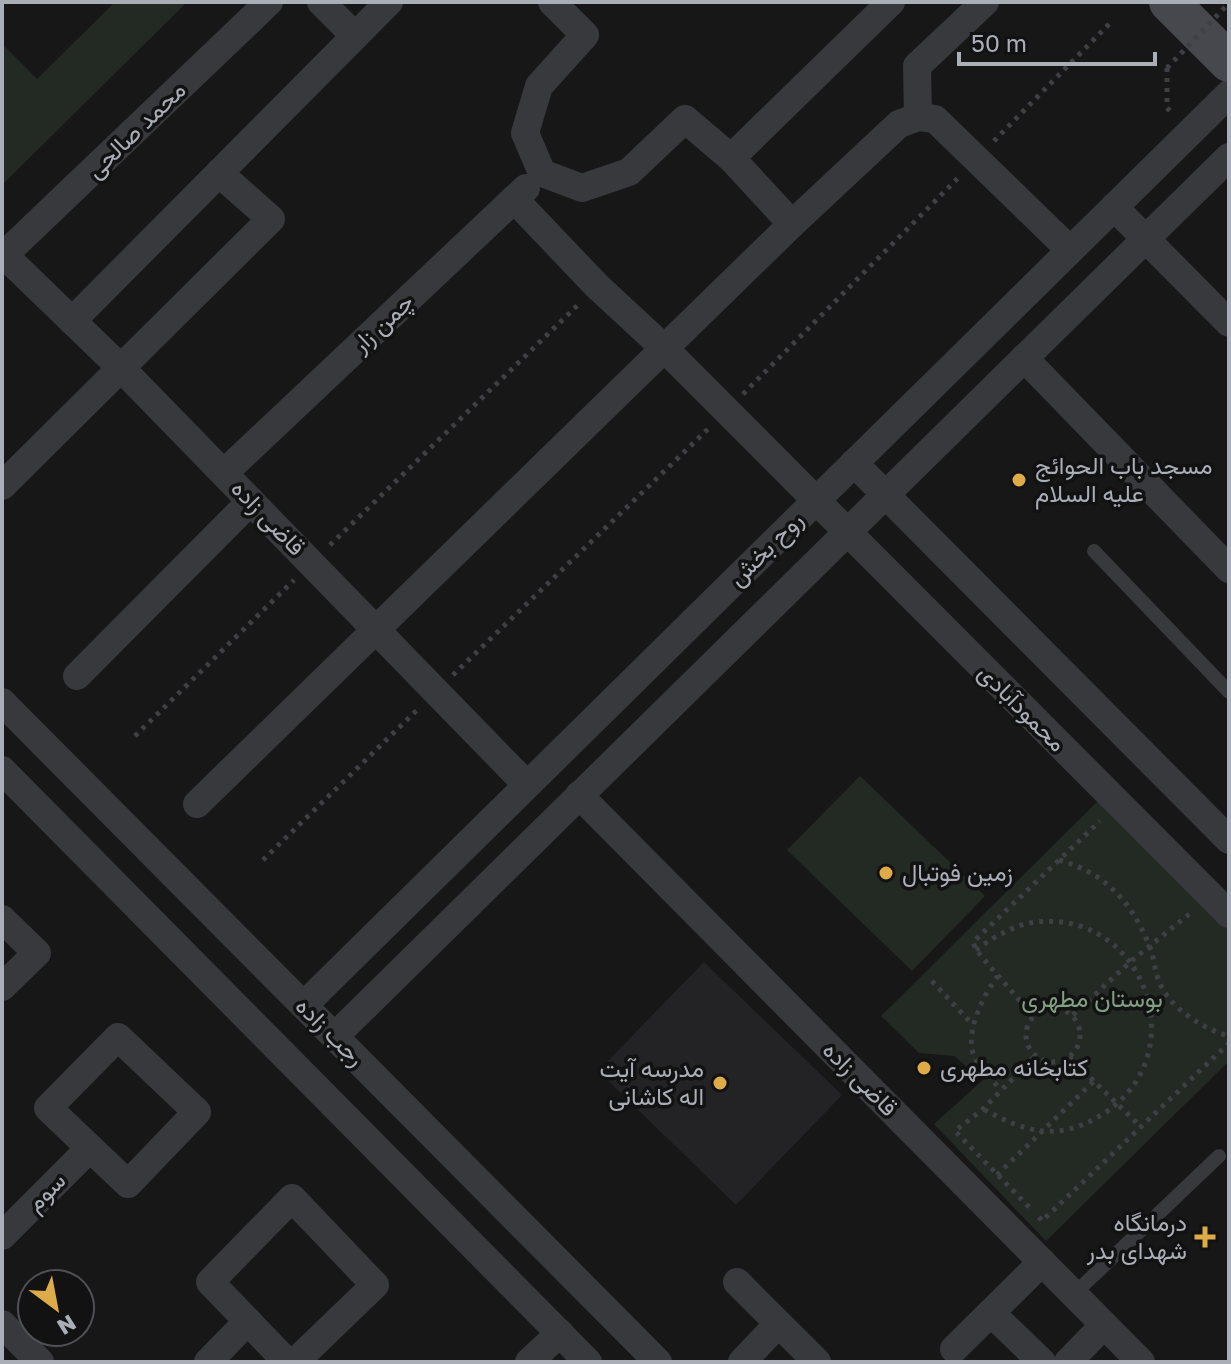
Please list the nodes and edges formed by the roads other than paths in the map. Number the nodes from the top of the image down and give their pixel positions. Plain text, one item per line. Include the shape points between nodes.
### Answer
1 (269, 2) edge
2 (321, 2) edge
3 (389, 2) edge
4 (552, 2) edge
5 (891, 2) edge
6 (985, 2) edge
7 (1169, 2) edge
8 (355, 36) junction
9 (1229, 62) edge
10 (1229, 94) edge
11 (918, 117) junction
12 (1229, 157) edge
13 (731, 158) junction
14 (219, 173) junction
15 (542, 173) junction
16 (514, 199) junction
17 (1114, 207) junction
18 (792, 224) junction
19 (1146, 239) junction
20 (1070, 250) junction
21 (3, 256) edge
22 (72, 321) junction
23 (1229, 323) edge
24 (665, 349) junction
25 (1024, 358) junction
26 (122, 369) junction
27 (854, 463) junction
28 (224, 473) junction
29 (2, 486) edge
30 (886, 494) junction
31 (251, 501) junction
32 (815, 502) junction
33 (846, 533) junction
34 (1094, 551) dead end
35 (1229, 569) edge
36 (377, 631) junction
37 (77, 676) dead end
38 (1229, 692) edge
39 (2, 702) edge
40 (2, 770) edge
41 (527, 785) junction
42 (579, 795) junction
43 (197, 804) dead end
44 (1229, 840) edge
45 (1220, 905) edge
46 (2, 919) edge
47 (2, 987) edge
48 (304, 1005) junction
49 (335, 1036) junction
50 (90, 1148) junction
51 (1219, 1156) dead end
52 (2, 1236) edge
53 (1042, 1262) junction
54 (737, 1282) dead end
55 (1074, 1294) junction
56 (991, 1313) junction
57 (248, 1321) junction
58 (2, 1324) edge
59 (778, 1324) junction
60 (1104, 1325) junction
61 (560, 1333) junction
62 (954, 1349) dead end
63 (40, 1362) edge
64 (208, 1362) edge
65 (287, 1362) edge
66 (295, 1362) edge
67 (529, 1362) edge
68 (588, 1362) edge
69 (658, 1362) edge
70 (742, 1362) edge
71 (817, 1362) edge
72 (1042, 1362) edge
73 (1068, 1362) edge
74 (1141, 1362) edge

1 - 21 street, محمد صالحی
2 - 8 street
3 - 8 street
4 - 15 street via 585,35 539,86 525,133
5 - 13 street
6 - 11 street via 917,66
7 - 9 main road
8 - 14 street
10 - 17 street, روح بخش
11 - 18 street via 899,124
11 - 20 street via 935,119
12 - 19 street, روح بخش
13 - 15 street via 685,119 629,172 582,188
13 - 18 street
14 - 22 street
14 - 26 street via 271,219
15 - 16 street, چمن زار
16 - 24 street, محمودآبادی
16 - 28 street, چمن زار
17 - 19 street
17 - 20 street, روح بخش
18 - 24 street
19 - 23 street
19 - 25 street, روح بخش
20 - 27 street, روح بخش
21 - 22 street, قاضی زاده
22 - 26 street, قاضی زاده
24 - 32 street, محمودآبادی
24 - 36 street
25 - 30 street, روح بخش
25 - 35 street
26 - 28 street, قاضی زاده
26 - 29 street
27 - 30 street
27 - 32 street, روح بخش
28 - 31 street, قاضی زاده
30 - 33 street, روح بخش
30 - 44 street
31 - 36 street, قاضی زاده
31 - 37 street
32 - 33 street, محمودآبادی
32 - 41 street, روح بخش
33 - 42 street, روح بخش
33 - 45 street, محمودآبادی
34 - 38 lane
36 - 41 street, قاضی زاده
36 - 43 street
39 - 48 street, رجب زاده
40 - 61 street, رجب زاده
41 - 48 street, روح بخش
42 - 49 street, روح بخش
42 - 53 street, قاضی زاده
46 - 47 street via 37,953
48 - 49 street, رجب زاده
49 - 69 street, رجب زاده
50 - 50 street via 128,1184 197,1112 118,1037 48,1108
50 - 52 street, سوم
51 - 55 lane
53 - 55 street, قاضی زاده
53 - 56 street
54 - 59 street
55 - 60 street, قاضی زاده
56 - 62 street
56 - 72 street
57 - 64 street
57 - 65 street
57 - 66 street via 210,1282 292,1198 375,1285
58 - 63 street
59 - 70 street
59 - 71 street
60 - 73 street
60 - 74 street, قاضی زاده
61 - 67 street
61 - 68 street, رجب زاده

